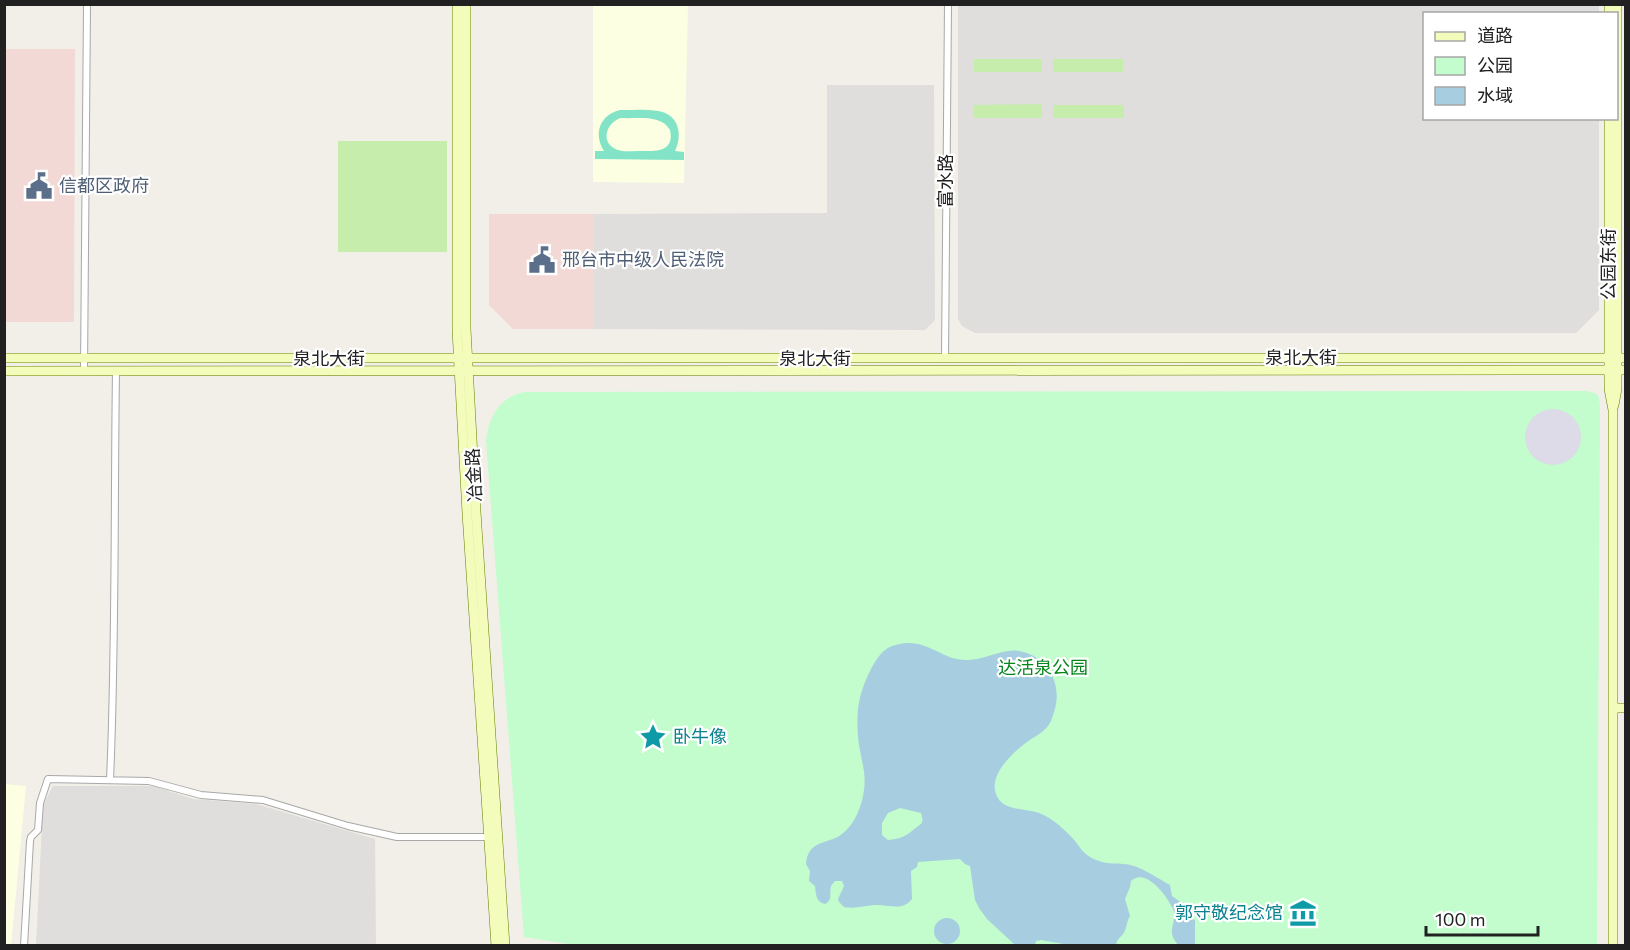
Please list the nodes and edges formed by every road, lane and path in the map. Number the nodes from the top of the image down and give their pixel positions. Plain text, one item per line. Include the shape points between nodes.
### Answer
1 (87, 4) edge
2 (457, 4) edge
3 (466, 4) edge
4 (948, 4) edge
5 (1609, 120) edge
6 (1617, 120) edge
7 (4, 358) edge
8 (84, 358) junction
9 (945, 358) junction
10 (1617, 358) edge
11 (463, 359) junction
12 (1617, 370) edge
13 (4, 371) edge
14 (84, 371) junction
15 (116, 371) junction
16 (464, 371) junction
17 (1612, 708) junction
18 (1626, 708) edge
19 (110, 780) junction
20 (489, 837) junction
21 (24, 945) edge
22 (496, 945) edge
23 (505, 945) edge
24 (1613, 945) edge

1 - 8 street
2 - 11 main road, 冶金路 via 457,319
3 - 11 main road, 冶金路
4 - 9 street, 富水路
5 - 10 main road, 公园东街
6 - 10 main road, 公园东街
7 - 8 main road, 泉北大街
8 - 11 main road, 泉北大街
8 - 14 street
9 - 10 main road, 泉北大街
9 - 11 main road, 泉北大街
10 - 12 main road, 公园东街
11 - 16 main road, 冶金路
12 - 16 main road, 泉北大街
12 - 17 main road, 公园东街 via 1609,389 1613,410
13 - 14 main road, 泉北大街
14 - 15 main road, 泉北大街
15 - 16 main road, 泉北大街
15 - 19 street
16 - 20 main road, 冶金路 via 468,525
16 - 23 main road, 冶金路
17 - 18 main road
17 - 24 main road, 公园东街
19 - 20 street via 149,781 201,795 263,800 397,837
19 - 21 street via 48,779 40,803 38,830 30,841
20 - 22 main road, 冶金路

